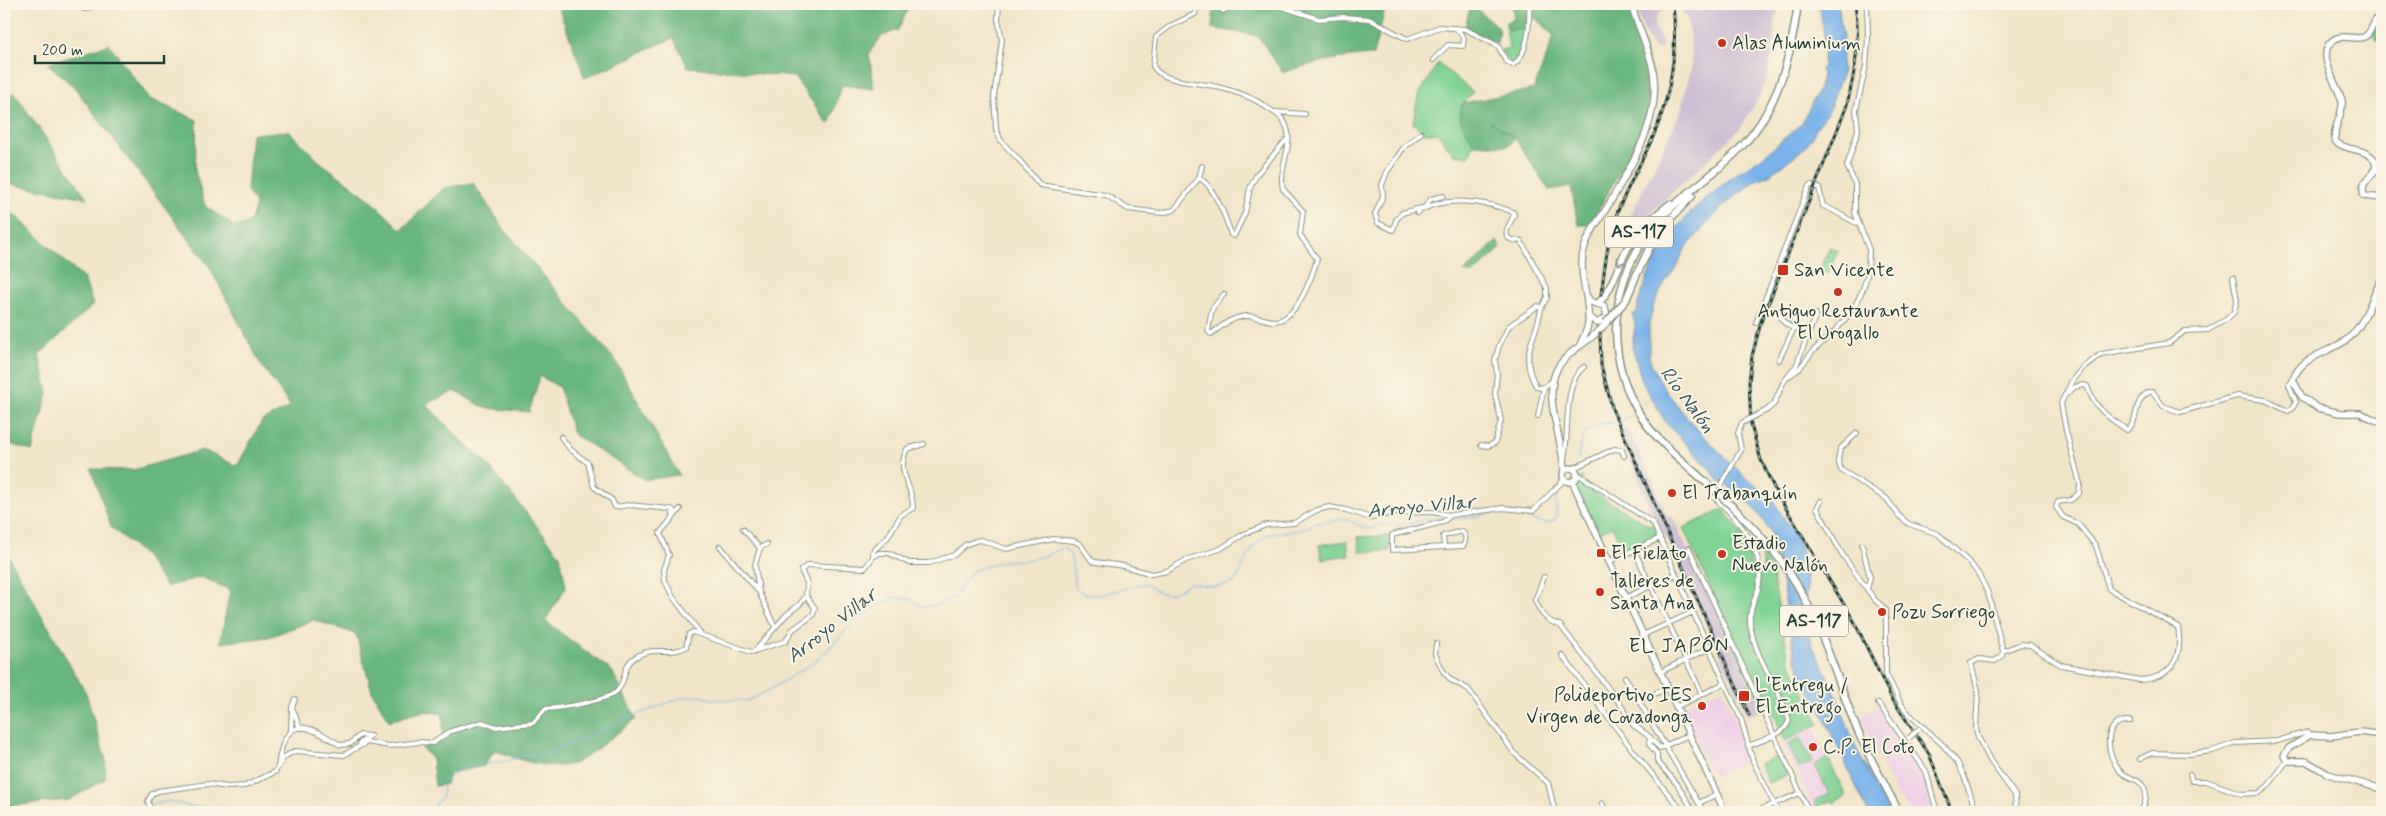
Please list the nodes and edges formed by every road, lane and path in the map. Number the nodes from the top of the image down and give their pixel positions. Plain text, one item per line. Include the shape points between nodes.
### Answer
1 (70, 4) edge
2 (98, 4) edge
3 (999, 4) edge
4 (1197, 4) edge
5 (1220, 4) edge
6 (1233, 4) edge
7 (1273, 4) edge
8 (1529, 4) edge
9 (1630, 4) edge
10 (1798, 4) edge
11 (1867, 4) edge
12 (2382, 13) edge
13 (1456, 28) junction
14 (1433, 60) dead end
15 (1275, 112) junction
16 (1305, 114) dead end
17 (1421, 133) dead end
18 (1288, 138) junction
19 (1202, 166) dead end
20 (1720, 169) junction
21 (1199, 178) junction
22 (1704, 181) junction
23 (1443, 196) dead end
24 (2382, 198) edge
25 (1423, 208) junction
26 (1417, 213) dead end
27 (1860, 224) junction
28 (2233, 278) dead end
29 (2382, 279) edge
30 (1585, 293) junction
31 (1224, 294) dead end
32 (1597, 303) junction
33 (1541, 309) junction
34 (1588, 313) junction
35 (1816, 314) dead end
36 (1606, 320) junction
37 (1756, 323) dead end
38 (1807, 333) junction
39 (1580, 345) junction
40 (1779, 360) dead end
41 (1584, 368) dead end
42 (1789, 376) junction
43 (2293, 380) junction
44 (1552, 382) junction
45 (1544, 387) junction
46 (2063, 396) junction
47 (1538, 416) dead end
48 (2382, 423) edge
49 (1857, 433) dead end
50 (562, 437) dead end
51 (924, 444) dead end
52 (1481, 445) dead end
53 (1563, 456) junction
54 (1624, 456) dead end
55 (1572, 475) junction
56 (1821, 501) dead end
57 (680, 509) dead end
58 (673, 515) junction
59 (1450, 516) junction
60 (743, 529) dead end
61 (1660, 538) junction
62 (767, 544) dead end
63 (1862, 545) dead end
64 (720, 546) dead end
65 (1444, 546) junction
66 (760, 548) junction
67 (1689, 548) dead end
68 (1634, 550) junction
69 (874, 557) junction
70 (1608, 562) junction
71 (1676, 574) junction
72 (1544, 577) dead end
73 (1650, 586) junction
74 (1867, 589) junction
75 (759, 592) junction
76 (806, 596) junction
77 (1626, 598) junction
78 (1693, 612) junction
79 (1668, 623) junction
80 (775, 628) junction
81 (1643, 635) junction
82 (702, 636) junction
83 (1436, 644) dead end
84 (1710, 648) junction
85 (755, 651) junction
86 (2003, 651) junction
87 (1562, 655) dead end
88 (1685, 660) junction
89 (1660, 672) junction
90 (1624, 677) dead end
91 (1725, 683) junction
92 (1667, 688) junction
93 (1702, 694) junction
94 (295, 698) dead end
95 (1640, 701) junction
96 (1878, 703) dead end
97 (292, 707) junction
98 (1676, 707) junction
99 (2130, 721) dead end
100 (300, 728) junction
101 (1921, 728) junction
102 (291, 730) junction
103 (1689, 735) junction
104 (1774, 735) junction
105 (2310, 735) junction
106 (2382, 735) edge
107 (1650, 737) junction
108 (1907, 739) junction
109 (1666, 747) junction
110 (1749, 749) junction
111 (354, 750) junction
112 (2140, 758) dead end
113 (2287, 761) junction
114 (277, 768) junction
115 (2190, 774) dead end
116 (2382, 789) edge
117 (1800, 792) junction
118 (1716, 794) junction
119 (1602, 803) dead end
120 (1699, 803) junction
121 (1774, 805) junction
122 (151, 810) edge
123 (1555, 812) edge
124 (1605, 812) edge
125 (1683, 812) edge
126 (1694, 812) edge
127 (1704, 812) edge
128 (1725, 812) edge
129 (1754, 812) edge
130 (1778, 812) edge
131 (1809, 812) edge
132 (1899, 812) edge
133 (1937, 812) edge
134 (1976, 812) edge
135 (2016, 812) edge
136 (2141, 812) edge

1 - 2 street via 85,8
3 - 21 street via 1002,40 994,96 996,129 1000,141 1040,185 1106,195 1123,207 1161,213 1174,210
4 - 15 street via 1195,14 1170,26 1156,38 1155,70 1168,78 1219,87 1256,100
5 - 6 street via 1223,11
7 - 13 street via 1319,19 1369,19 1407,39 1440,27
8 - 13 street via 1530,21 1521,55 1513,65 1492,42 1472,31
9 - 30 street via 1652,65 1654,108 1641,145 1584,249
10 - 20 main road, AS-117 via 1787,66 1772,102 1748,139
11 - 27 street via 1866,66 1856,110 1858,130 1847,166 1855,182 1854,208
12 - 24 street via 2364,36 2347,36 2333,41 2327,62 2342,102 2336,142 2364,151 2375,160 2376,169 2362,189 2364,196
13 - 14 street via 1464,38 1463,46 1448,45
15 - 16 street
15 - 18 street via 1286,125
17 - 25 street via 1404,147 1387,172 1382,185 1383,196 1375,214 1379,224 1393,230 1402,213
18 - 21 street via 1257,174 1234,236 1210,188
18 - 31 street via 1282,185 1302,211 1301,238 1317,258 1309,280 1296,309 1285,318 1275,321 1246,316 1222,324 1210,334 1212,309
19 - 21 street
20 - 22 main road, AS-117
20 - 36 main road, AS-117, bridge via 1663,225 1650,243 1626,300
22 -> 32 main road, AS-117 via 1646,223 1617,268 1606,296
22 - 132 main road, AS-117, bridge via 1662,217 1641,242 1621,286 1615,320 1617,352 1630,397 1657,438 1723,497 1759,534 1790,573 1814,620 1865,746
23 - 25 street via 1431,199
25 - 26 street
25 - 33 street via 1468,202 1513,212 1507,234 1524,244 1548,288 1548,297
27 - 37 street via 1823,206 1819,188 1812,184 1809,186
27 - 42 street via 1869,250 1868,272 1862,293 1837,329
28 - 46 street via 2237,300 2234,312 2227,319 2208,330 2185,330 2169,344 2101,354 2082,368
29 - 43 street via 2352,335 2307,362
30 - 32 street via 1588,299
30 - 34 street
32 - 34 street
32 - 36 street via 1606,308
33 - 45 street via 1527,359 1536,386
33 - 52 street via 1538,306 1528,312 1509,326 1503,335 1495,360 1494,394 1501,420 1495,442
34 - 36 street via 1597,322
34 - 39 street via 1588,325
35 - 38 street
36 - 39 street
38 - 40 street via 1794,328
38 - 42 street via 1796,366
39 - 44 street via 1560,365
41 - 53 street via 1572,385
42 - 104 street, bridge via 1772,406 1742,423 1738,433 1741,450 1714,497 1743,527 1757,562 1759,582 1750,611 1750,628 1755,646 1790,720 1787,727
43 - 46 street via 2289,385 2296,402 2288,411 2265,400 2237,396 2180,412 2163,406 2153,392 2149,392 2139,402 2127,430 2094,403 2087,386 2075,387
43 - 48 street via 2302,397 2318,408 2360,413
44 - 45 street
44 - 53 street
45 - 47 street
46 - 86 street via 2062,414 2080,493 2071,500 2058,502 2056,507 2063,517 2078,524 2096,546 2109,589 2178,627 2177,658 2165,674 2140,680 2061,665 2030,645 2021,644
49 - 86 street via 1840,450 1841,470 1887,499 1899,516 1910,524 1938,534 1971,564 1988,593
50 - 58 street via 570,449 588,463 594,487 612,500 615,507 629,505 670,509
51 - 69 street via 906,449 902,460 901,467 914,508 901,515 887,538 873,551
53 - 55 street
54 - 55 street via 1622,450 1614,449
55 - 59 street via 1533,512 1503,508
55 - 61 street via 1652,520
55 - 70 street
56 - 74 street via 1817,508
57 - 58 street
58 - 82 street via 660,533 669,555 664,576 673,597
59 - 65 street via 1445,521 1392,535 1392,550
59 - 69 street via 1430,512 1391,513 1371,518 1329,507 1294,523 1266,525 1220,549 1152,574 1092,561 1080,544 1059,539 1006,549 975,541 954,555 929,564 909,563 889,553
60 - 66 street
61 - 68 street
61 - 71 street
62 - 66 street
63 - 74 street via 1870,578
64 - 75 street
65 - 65 street via 1443,536 1462,531 1465,535 1463,546
66 - 75 street via 755,565
67 - 104 street
68 - 70 street
68 - 73 street
69 - 76 street via 869,565 859,570 803,567 801,573 807,583
70 - 77 street
71 - 73 street
71 - 78 street
72 - 107 street via 1535,600 1540,611 1548,620 1560,625 1633,725
73 - 77 street
73 - 79 street
74 - 101 street via 1886,610 1886,674 1901,704
75 - 80 street
76 - 80 street
76 - 85 street via 815,608 814,615 792,630 786,641
77 - 81 street
78 - 79 street
78 - 84 street
79 - 81 street
79 - 88 street
80 - 85 street
81 - 89 street
82 - 85 street
82 - 111 street via 690,634 686,648 680,651 655,649 640,654 626,666 619,688 611,696 545,709 533,723 496,727 482,722 451,732 433,743 389,746 367,742
83 - 123 street via 1435,654 1443,671 1451,680 1468,689 1515,754 1548,782
84 - 88 street
84 - 91 street
86 - 135 street via 1995,661 1979,659 1971,663 1978,692 1976,729 1991,762 2015,795
87 - 125 street
88 - 89 street
88 - 93 street
89 - 92 street
90 - 95 street
91 - 93 street
91 - 110 street via 1741,719
92 - 95 street
92 - 98 street
93 - 98 street
94 - 97 street
95 - 109 street
96 - 108 street
97 - 100 street
97 - 102 street
98 - 103 street
99 - 136 street via 2120,720 2112,726 2109,748 2119,771 2144,786 2146,793
100 - 102 street
100 - 111 street via 315,729 340,746 350,744 360,735 370,736
101 - 108 street, bridge
101 - 134 street via 1943,744 1957,762
102 - 114 street
103 - 109 street
103 - 118 street
104 - 110 street
104 - 117 street
105 - 106 street via 2360,732
105 - 112 street via 2308,732 2277,741 2236,743 2190,754 2152,753
105 - 113 street via 2285,752
107 - 109 street via 1660,748
107 - 126 street via 1657,761 1677,784
108 - 133 street via 1926,771
109 - 120 street
110 - 121 street
111 - 114 street via 338,755 295,751 284,757
113 - 115 street via 2259,793 2242,794 2204,781 2192,781
113 - 116 street via 2306,761 2328,774
114 - 122 street via 275,772 245,786 208,784 158,792 152,794 148,802
117 - 121 street
117 - 131 street
118 - 120 street
118 - 128 street
119 - 124 street
120 - 127 street
121 - 129 street
121 - 130 street

